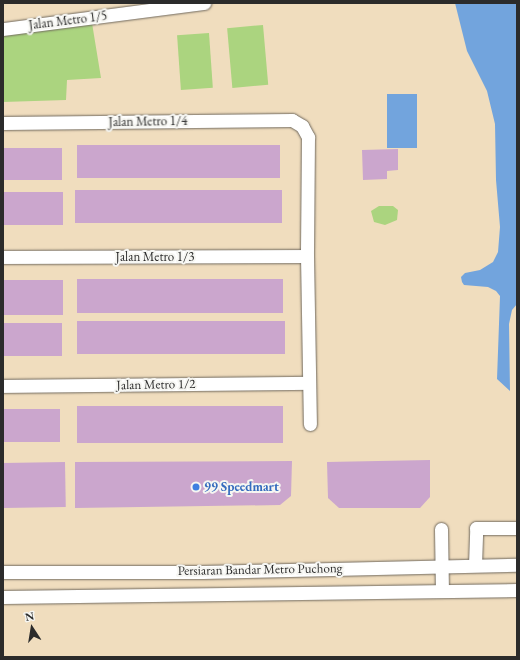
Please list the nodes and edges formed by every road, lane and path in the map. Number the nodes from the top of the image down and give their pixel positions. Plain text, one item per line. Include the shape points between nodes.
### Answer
1 (204, 3) edge
2 (3, 29) edge
3 (3, 123) edge
4 (307, 256) junction
5 (3, 257) edge
6 (309, 383) junction
7 (3, 386) edge
8 (310, 424) dead end
9 (517, 528) edge
10 (441, 529) dead end
11 (441, 565) junction
12 (475, 565) junction
13 (517, 565) edge
14 (3, 572) edge
15 (517, 590) edge
16 (442, 591) junction
17 (3, 597) edge

1 - 2 street, Jalan Metro 1/5
3 - 4 street, Jalan Metro 1/4 via 292,120 302,126 308,137
4 - 5 street, Jalan Metro 1/3
4 - 6 street
6 - 7 street, Jalan Metro 1/2
6 - 8 street
9 - 12 street via 476,528
10 - 11 street
11 - 12 street, Persiaran Bandar Metro Puchong
11 - 14 street, Persiaran Bandar Metro Puchong via 202,572
11 - 16 street
12 - 13 street, Persiaran Bandar Metro Puchong
15 - 16 street, Persiaran Bandar Metro Puchong
16 - 17 street, Persiaran Bandar Metro Puchong

